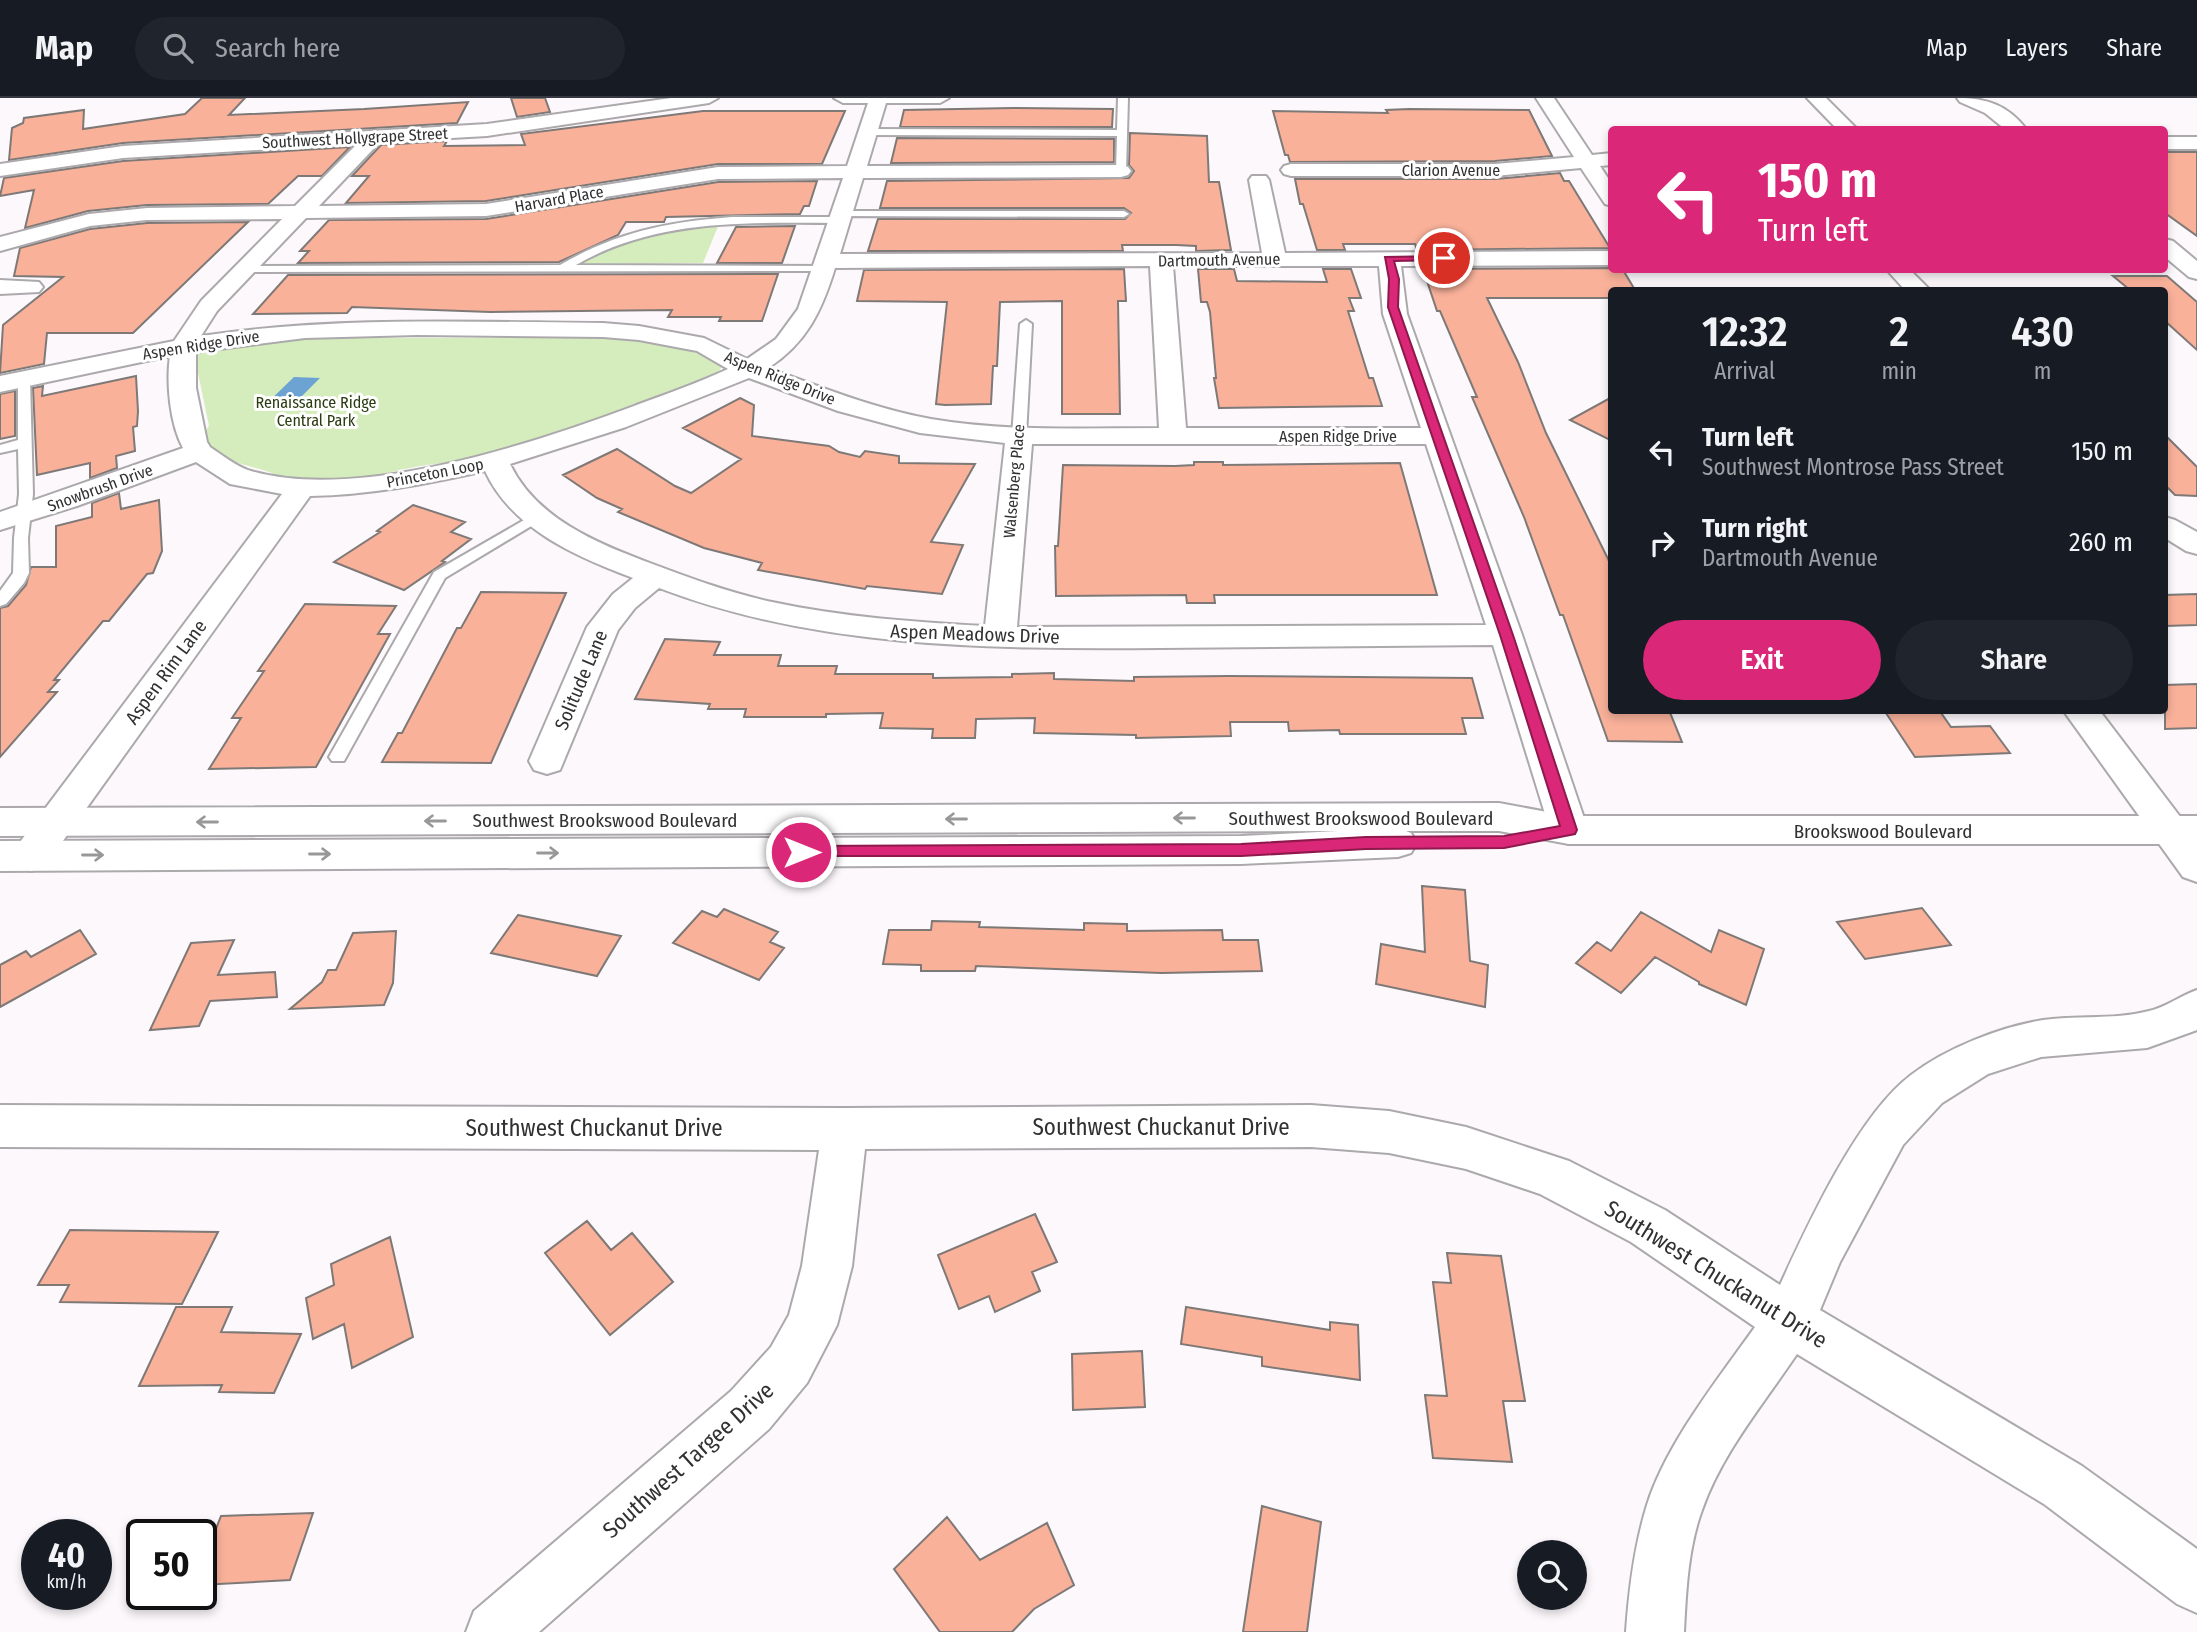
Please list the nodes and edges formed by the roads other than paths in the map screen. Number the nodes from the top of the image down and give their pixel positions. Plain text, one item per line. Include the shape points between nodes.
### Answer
1 (709, 98) edge
2 (843, 98) edge
3 (879, 98) edge
4 (940, 98) edge
5 (1123, 98) edge
6 (1545, 98) edge
7 (1816, 98) edge
8 (1966, 98) edge
9 (1845, 126) edge
10 (2013, 126) edge
11 (868, 132) junction
12 (1120, 133) junction
13 (374, 137) junction
14 (2168, 143) edge
15 (2197, 143) edge
16 (1608, 160) edge
17 (1588, 162) junction
18 (0, 170) edge
19 (1291, 170) dead end
20 (856, 171) junction
21 (1121, 171) joint
22 (1259, 180) dead end
23 (1608, 194) edge
24 (301, 212) junction
25 (1124, 214) dead end
26 (840, 217) junction
27 (0, 244) edge
28 (2168, 251) edge
29 (2197, 254) edge
30 (1388, 258) junction
31 (1608, 258) edge
32 (1275, 260) junction
33 (1161, 261) junction
34 (825, 264) junction
35 (563, 268) junction
36 (244, 269) junction
37 (2197, 272) edge
38 (1901, 273) edge
39 (0, 287) edge
40 (31, 287) dead end
41 (1915, 287) edge
42 (1026, 324) dead end
43 (183, 348) junction
44 (746, 368) junction
45 (12, 382) edge
46 (1018, 436) junction
47 (1173, 436) junction
48 (1438, 436) junction
49 (24, 443) junction
50 (0, 449) edge
51 (200, 452) junction
52 (494, 461) junction
53 (301, 489) junction
54 (538, 516) junction
55 (13, 517) edge
56 (2168, 528) edge
57 (2197, 545) edge
58 (653, 577) junction
59 (0, 601) edge
60 (1506, 635) junction
61 (1000, 638) junction
62 (2083, 714) edge
63 (338, 757) dead end
64 (547, 761) dead end
65 (0, 822) edge
66 (55, 822) junction
67 (1569, 830) junction
68 (2183, 830) edge
69 (15, 856) edge
70 (2197, 867) edge
71 (2197, 1008) edge
72 (0, 1126) edge
73 (845, 1129) junction
74 (1790, 1321) junction
75 (2197, 1584) edge
76 (495, 1632) edge
77 (1655, 1632) edge

1 - 13 street, Southwest Hollygrape Street via 512,127
2 - 3 street
3 - 4 street
3 - 11 street, Princeton Loop
5 - 12 lane
6 - 17 street
7 - 9 street
8 - 10 street via 1992,109
11 - 12 lane
11 - 20 street, Princeton Loop
12 - 21 lane
13 - 18 street, Southwest Hollygrape Street via 95,155
13 - 24 street
14 - 15 street
16 - 17 street, Clarion Avenue
17 - 19 street, Clarion Avenue via 1495,170
17 - 23 street
20 - 21 street, Harvard Place
20 - 24 street, Harvard Place via 718,173 486,211
20 - 26 street, Princeton Loop
22 - 32 street
24 - 27 street, Harvard Place via 135,215 89,220
24 - 36 street
25 - 26 lane
26 - 34 street, Princeton Loop
26 - 35 lane via 677,225 615,241
28 - 29 street
28 - 37 street
30 - 31 street, Dartmouth Avenue
30 - 32 street, Dartmouth Avenue
30 - 48 street via 1395,314
32 - 33 street, Dartmouth Avenue
33 - 34 street, Dartmouth Avenue
33 - 47 street
34 - 35 lane
34 - 44 street, Princeton Loop via 806,318 772,354
35 - 36 lane
36 - 43 street via 201,316
38 - 41 street
39 - 40 street
42 - 46 lane, Walsenberg Place
43 - 44 street, Aspen Ridge Drive via 306,331 603,330 704,345
43 - 45 street, Aspen Ridge Drive
43 - 51 street via 180,366 190,435
44 - 46 street, Aspen Ridge Drive via 847,405 917,424
44 - 52 street, Princeton Loop via 605,427
45 - 49 lane
46 - 47 street, Aspen Ridge Drive
46 - 61 street, Walsenberg Place
47 - 48 street, Aspen Ridge Drive
48 - 60 street
49 - 50 lane
49 - 55 lane
51 - 53 street, Princeton Loop via 244,477
51 - 55 street, Snowbrush Drive
52 - 53 street, Princeton Loop via 366,486
52 - 54 street, Aspen Meadows Drive via 515,498
53 - 66 street, Aspen Rim Lane
54 - 58 street, Aspen Meadows Drive via 560,534
54 - 63 lane via 439,575
55 - 59 lane via 21,575
56 - 57 street
58 - 61 street, Aspen Meadows Drive via 744,605 815,620 914,634
58 - 64 street, Solitude Lane via 603,626
60 - 61 street, Aspen Meadows Drive
60 - 67 street
62 - 68 street
65 - 66 street, Southwest Brookswood Boulevard
67 -> 66 street, Southwest Brookswood Boulevard via 1499,817
66 - 69 street, Aspen Rim Lane
67 - 68 street, Brookswood Boulevard
69 -> 67 street, Southwest Brookswood Boulevard via 1241,850 1504,842
68 - 70 street
71 - 74 street via 2147,1030 2041,1039 1975,1059 1926,1089 1887,1130 1822,1247
72 - 73 street, Southwest Chuckanut Drive
73 - 74 street, Southwest Chuckanut Drive via 1311,1126 1389,1132 1465,1148 1552,1176 1648,1226
73 - 76 street, Southwest Targee Drive via 827,1266 812,1325 789,1365 750,1410
74 - 75 street, Southwest Chuckanut Drive via 2063,1485
74 - 77 street via 1710,1436 1675,1505 1658,1583

